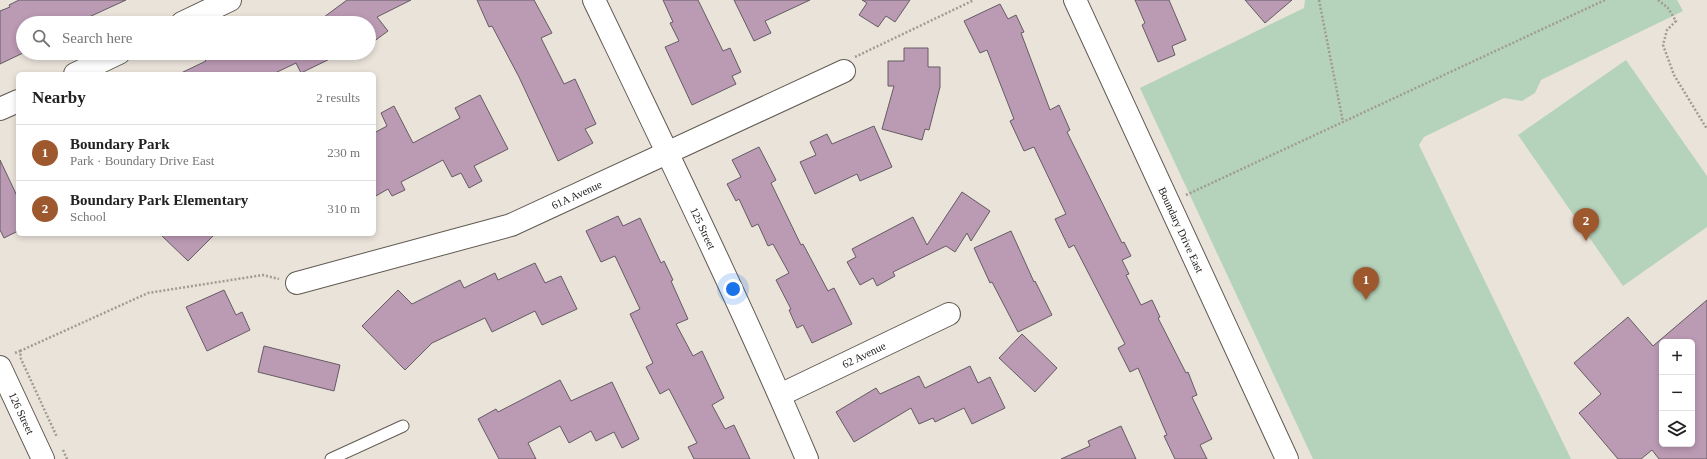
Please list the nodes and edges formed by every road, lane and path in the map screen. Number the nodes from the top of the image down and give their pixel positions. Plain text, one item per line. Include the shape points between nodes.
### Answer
1 (230, 0) edge
2 (594, 0) edge
3 (974, 0) edge
4 (1074, 0) edge
5 (1319, 0) edge
6 (1605, 0) edge
7 (1658, 0) edge
8 (197, 16) edge
9 (104, 60) edge
10 (844, 71) joint
11 (79, 72) edge
12 (16, 102) edge
13 (0, 110) edge
14 (1343, 122) junction
15 (1707, 129) edge
16 (668, 152) junction
17 (1184, 196) dead end
18 (297, 283) joint
19 (949, 314) dead end
20 (20, 351) dead end
21 (2, 375) edge
22 (780, 395) junction
23 (403, 426) dead end
24 (43, 459) edge
25 (331, 459) edge
26 (807, 459) edge
27 (1286, 459) edge

1 - 8 street
2 - 16 street, 125 Street
3 - 10 path via 856,55
4 - 27 street, Boundary Drive East
5 - 14 path
6 - 14 path
7 - 15 path via 1668,8 1676,21 1667,30 1664,45 1674,75
9 - 11 street
10 - 16 street, 61A Avenue
12 - 13 street
14 - 17 path
16 - 18 street, 61A Avenue via 511,226
16 - 22 street, 125 Street
18 - 20 path via 263,275 148,293
19 - 22 street, 62 Avenue
21 - 24 street, 126 Street
22 - 26 street, 125 Street
23 - 25 lane

